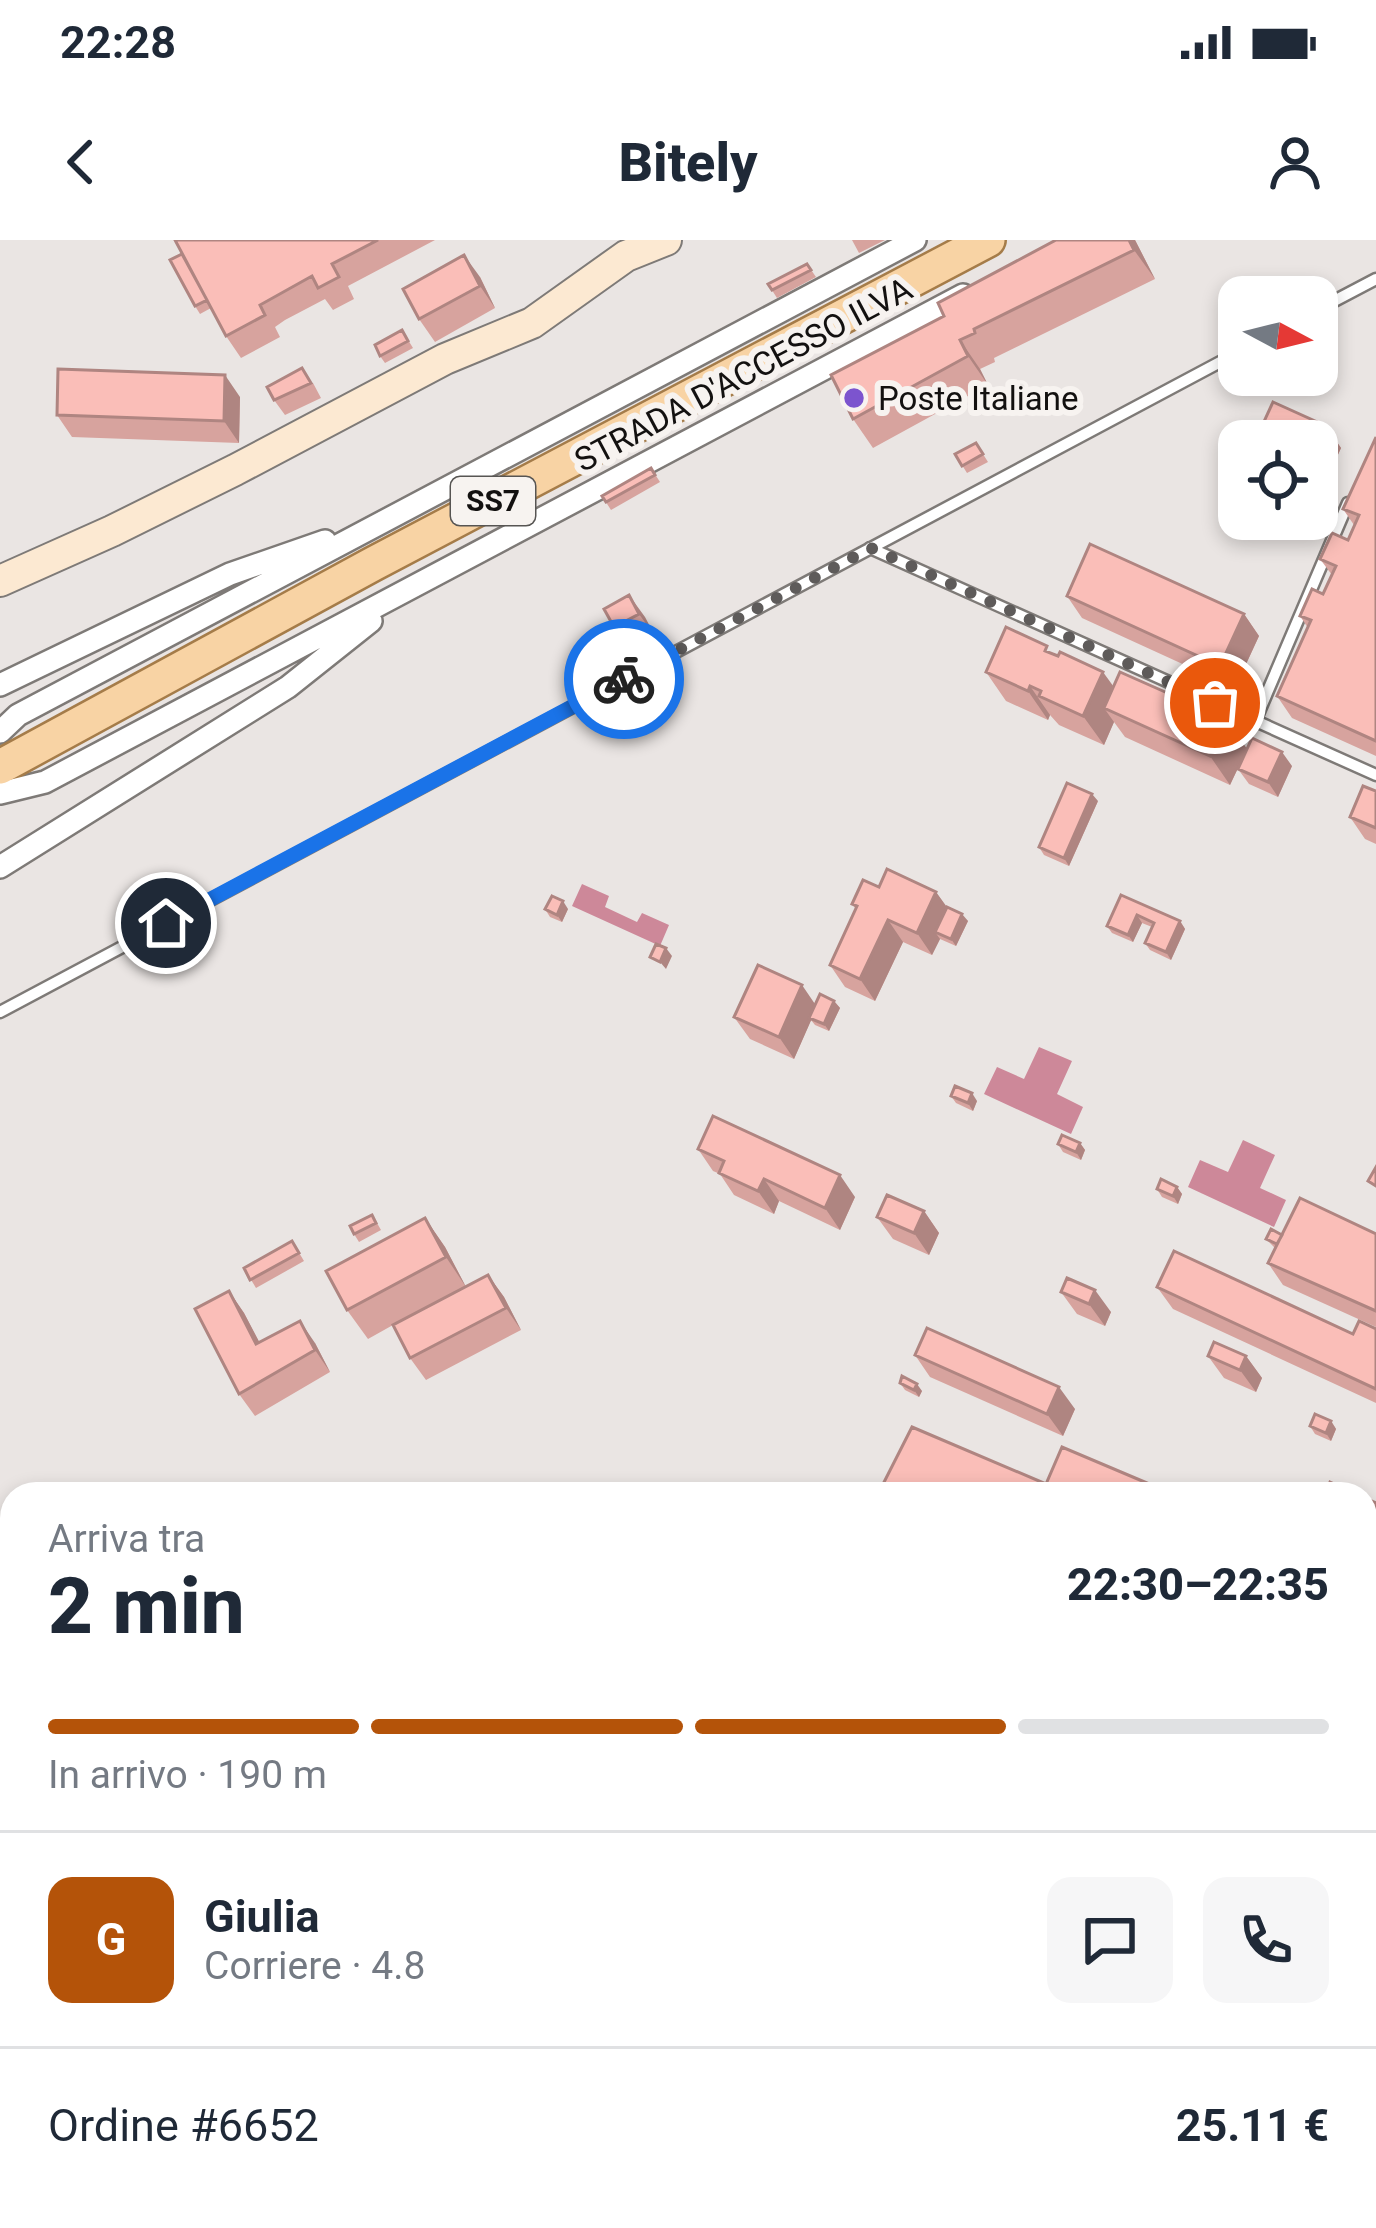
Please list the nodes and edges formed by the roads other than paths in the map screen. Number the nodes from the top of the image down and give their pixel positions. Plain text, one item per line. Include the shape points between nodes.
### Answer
1 (666, 240) edge
2 (915, 240) edge
3 (988, 240) edge
4 (1376, 279) edge
5 (982, 285) edge
6 (1338, 299) edge
7 (1218, 363) edge
8 (1358, 482) edge
9 (387, 519) junction
10 (871, 548) junction
11 (0, 581) edge
12 (413, 586) junction
13 (0, 685) edge
14 (1255, 721) junction
15 (0, 732) edge
16 (0, 767) edge
17 (1376, 776) edge
18 (0, 793) edge
19 (0, 867) edge
20 (0, 1012) edge

1 - 11 street via 626,256 532,322
2 - 9 street, STRADA D'ACCESSO ILVA
3 - 16 main road, SS7
4 - 6 lane
5 - 12 street, STRADA D'ACCESSO ILVA
7 - 10 lane
8 - 14 lane
9 - 13 street via 230,574
9 - 15 street, STRADA D'ACCESSO ILVA via 18,715
10 - 14 lane
10 - 20 lane
12 - 18 street, STRADA D'ACCESSO ILVA via 45,782
12 - 19 street via 288,687
14 - 17 lane

